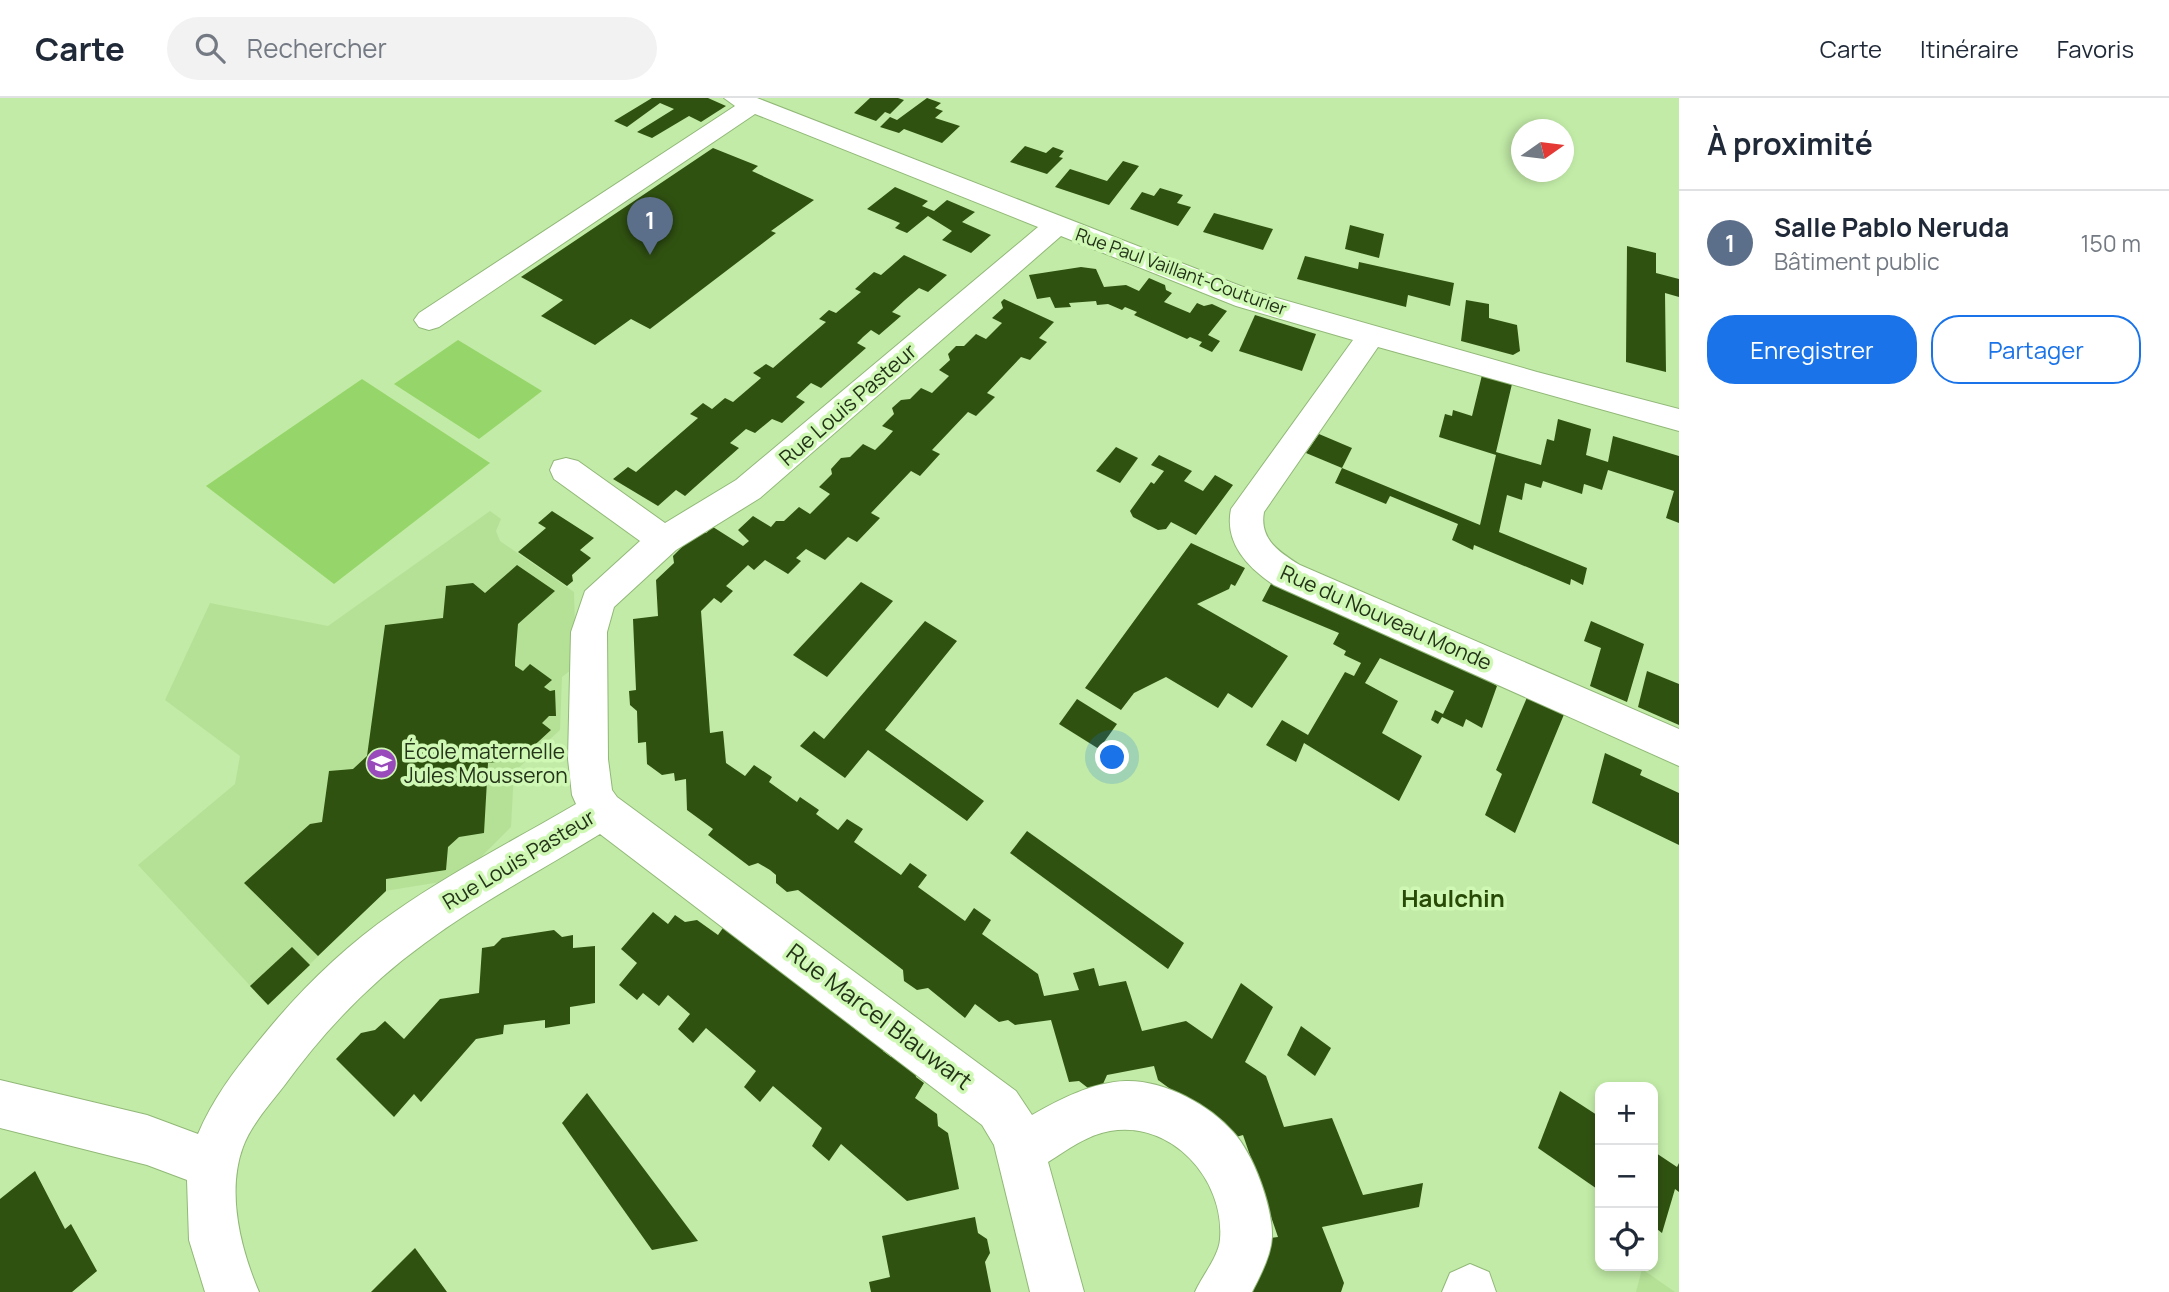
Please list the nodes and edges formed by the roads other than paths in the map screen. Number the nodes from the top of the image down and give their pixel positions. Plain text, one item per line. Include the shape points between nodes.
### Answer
1 (745, 101) edge
2 (1057, 225) junction
3 (429, 320) dead end
4 (1371, 336) junction
5 (1679, 420) edge
6 (566, 470) dead end
7 (664, 540) junction
8 (1679, 748) edge
9 (602, 811) junction
10 (0, 1104) edge
11 (220, 1147) junction
12 (1021, 1151) junction
13 (232, 1292) edge
14 (1057, 1292) edge
15 (1222, 1292) edge

1 - 2 street, Rue Paul Vaillant-Couturier
1 - 3 street
2 - 4 street, Rue Paul Vaillant-Couturier via 1223,291
2 - 7 street, Rue Louis Pasteur via 748,489
4 - 5 street, Rue Paul Vaillant-Couturier
4 - 8 street, Rue du Nouveau Monde via 1248,509 1244,520 1259,555 1287,575
6 - 7 street
7 - 9 street, Rue Louis Pasteur via 609,588 592,616 589,779
9 - 11 street, Rue Louis Pasteur via 387,944 298,1028 243,1101
9 - 12 street, Rue Marcel Blauwart via 986,1097 1008,1121
10 - 11 street via 147,1140
11 - 13 street via 215,1238
12 - 14 street, Rue Marcel Blauwart
12 - 15 street via 1089,1112 1142,1105 1171,1115 1218,1151 1245,1217 1246,1242

